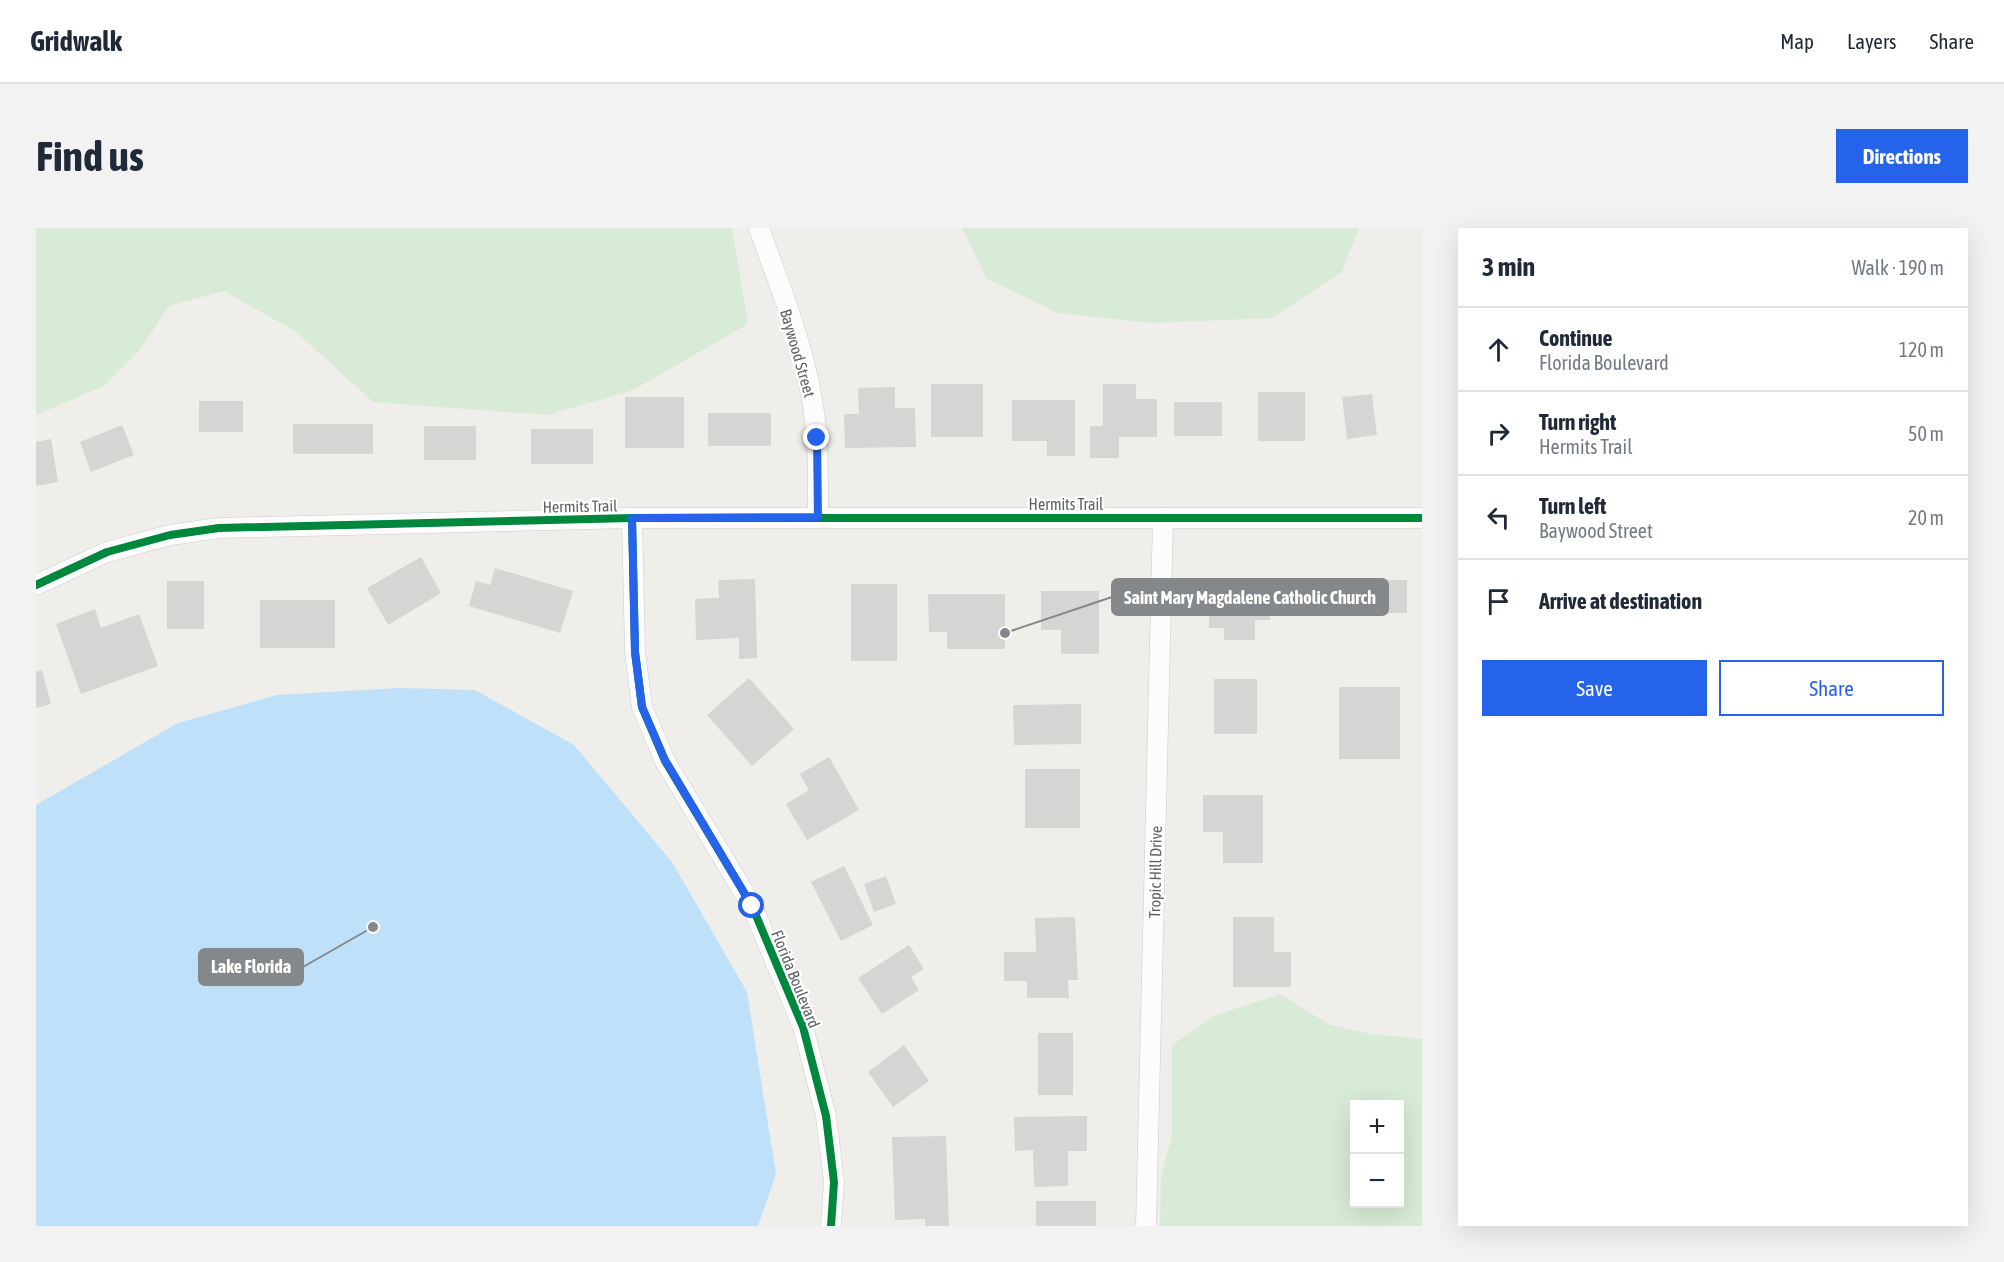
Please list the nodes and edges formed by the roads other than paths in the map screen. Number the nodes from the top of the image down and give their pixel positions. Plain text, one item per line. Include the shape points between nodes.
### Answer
1 (759, 228) edge
2 (818, 517) junction
3 (632, 518) junction
4 (1163, 518) junction
5 (1422, 518) edge
6 (36, 585) edge
7 (831, 1226) edge
8 (1146, 1226) edge

1 - 2 street, Baywood Street via 812,395
2 - 3 street, Hermits Trail
2 - 4 street, Hermits Trail
3 - 6 street, Hermits Trail via 219,528 170,535 108,552
3 - 7 street, Florida Boulevard via 635,652 642,707 665,760 752,906 802,1027 826,1116 834,1182
4 - 5 street, Hermits Trail
4 - 8 street, Tropic Hill Drive

